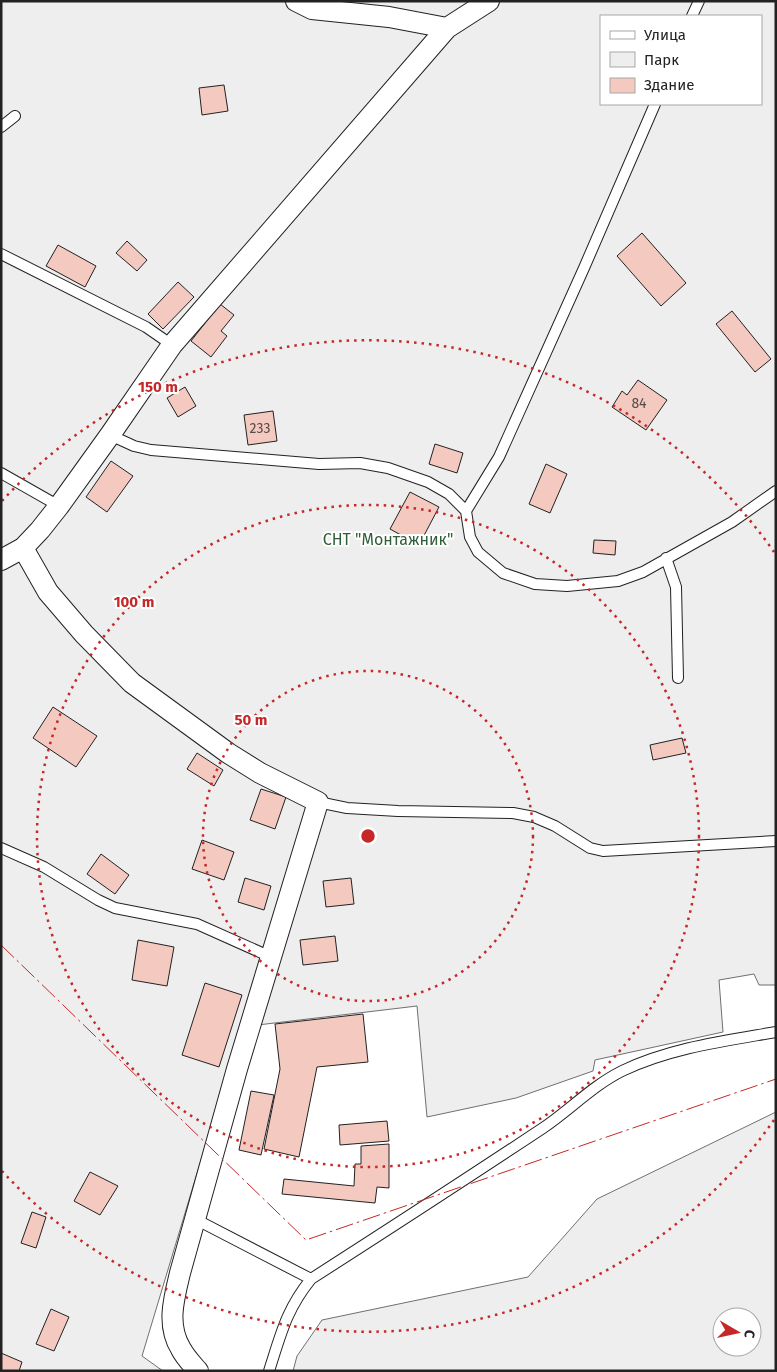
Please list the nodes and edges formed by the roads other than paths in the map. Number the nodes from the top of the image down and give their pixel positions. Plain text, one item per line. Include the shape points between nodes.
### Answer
1 (296, 1) edge
2 (489, 1) edge
3 (699, 1) edge
4 (692, 15) edge
5 (447, 28) junction
6 (655, 105) edge
7 (15, 116) dead end
8 (1, 127) edge
9 (1, 254) edge
10 (172, 344) junction
11 (110, 435) junction
12 (1, 473) edge
13 (776, 491) edge
14 (59, 506) junction
15 (466, 511) junction
16 (23, 548) junction
17 (666, 558) junction
18 (1, 560) edge
19 (678, 678) dead end
20 (318, 802) junction
21 (776, 841) edge
22 (1, 848) edge
23 (271, 958) junction
24 (776, 1032) edge
25 (194, 1219) junction
26 (311, 1279) junction
27 (198, 1371) edge
28 (269, 1371) edge

1 - 5 street via 312,9 389,17
2 - 5 street
3 - 4 lane
5 - 10 street
6 - 15 lane via 499,457
7 - 8 lane
9 - 10 lane via 146,327
10 - 11 street
11 - 14 street
11 - 15 lane via 151,450 388,468 428,482 449,494
12 - 14 lane
13 - 17 lane via 732,522
14 - 16 street
15 - 17 lane via 470,537 478,552 503,573 535,584 567,586 618,580 643,572
16 - 18 street
16 - 20 street via 48,592 132,683 228,752
17 - 19 lane via 676,587
20 - 21 lane via 347,808 398,811 513,813 534,817 590,848 602,851
20 - 23 street
22 - 23 lane via 44,867 115,908 196,924
23 - 25 street
24 - 26 lane via 660,1056 622,1072 596,1086 548,1125
25 - 26 lane
25 - 27 street via 172,1305 173,1330 181,1349
26 - 28 lane via 286,1318

